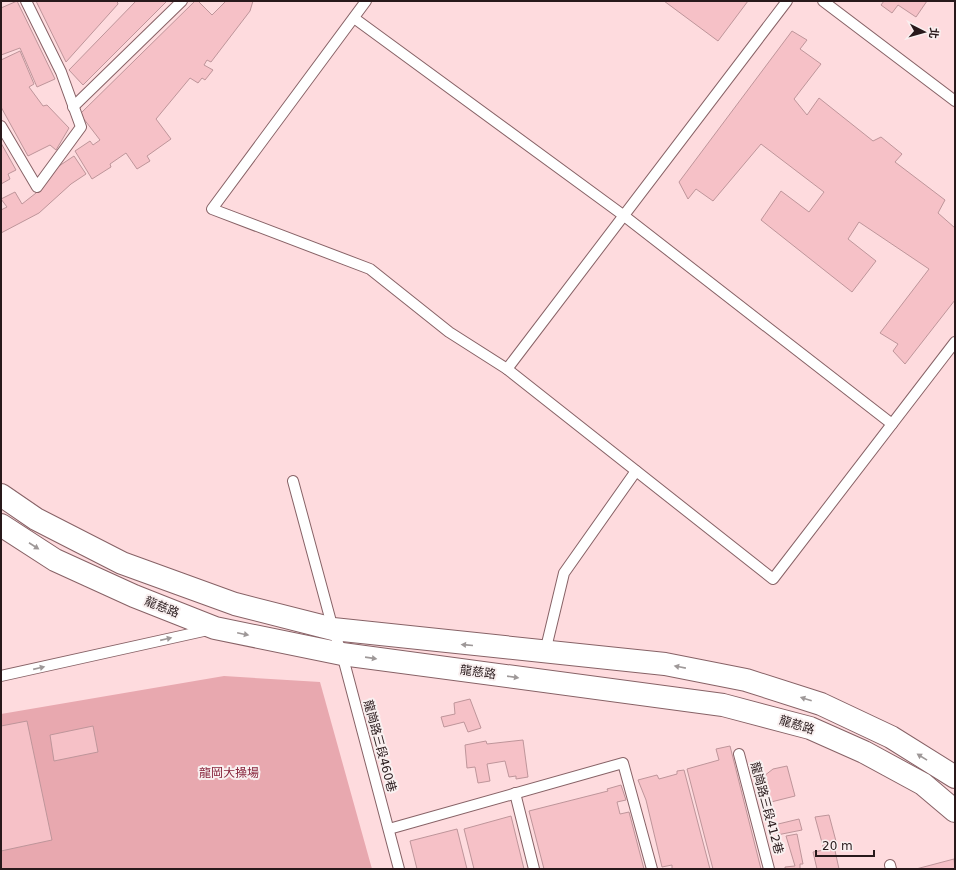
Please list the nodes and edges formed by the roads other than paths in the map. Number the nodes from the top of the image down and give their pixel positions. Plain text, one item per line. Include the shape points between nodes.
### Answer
1 (26, 1) edge
2 (182, 1) edge
3 (366, 1) edge
4 (787, 1) edge
5 (824, 1) edge
6 (354, 18) junction
7 (955, 100) edge
8 (73, 107) junction
9 (1, 126) edge
10 (623, 215) junction
11 (955, 342) edge
12 (507, 369) junction
13 (892, 424) junction
14 (636, 471) junction
15 (293, 481) dead end
16 (1, 496) edge
17 (1, 525) edge
18 (215, 628) junction
19 (333, 630) junction
20 (545, 652) junction
21 (342, 654) junction
22 (1, 676) edge
23 (739, 754) dead end
24 (955, 777) edge
25 (515, 793) junction
26 (955, 811) edge
27 (389, 830) junction
28 (399, 869) edge
29 (534, 869) edge
30 (652, 869) edge
31 (769, 869) edge

1 - 8 lane via 60,72
2 - 8 lane
3 - 6 lane
4 - 10 lane
5 - 7 lane
6 - 10 lane
6 - 12 lane via 212,209 370,269 449,332
8 - 9 lane via 81,127 37,187
10 - 12 lane
10 - 13 lane
11 - 13 lane
12 - 14 lane
13 - 14 lane via 772,579
14 - 20 lane via 564,573
15 - 19 lane, 龍崗路三段460巷
16 - 19 street via 36,519 122,563 235,604
17 -> 18 street, 龍慈路 via 55,560 134,596
18 -> 21 street, 龍慈路
22 -> 18 lane
20 -> 19 street
19 - 21 lane, 龍崗路三段460巷
24 -> 20 street via 890,737 821,704 746,680 665,664
21 -> 26 street, 龍慈路 via 723,705 810,728 864,752 923,784
21 - 27 lane, 龍崗路三段460巷
23 - 31 lane, 龍崗路三段412巷
25 - 27 lane
25 - 29 lane
25 - 30 lane via 623,763
27 - 28 lane, 龍崗路三段460巷

